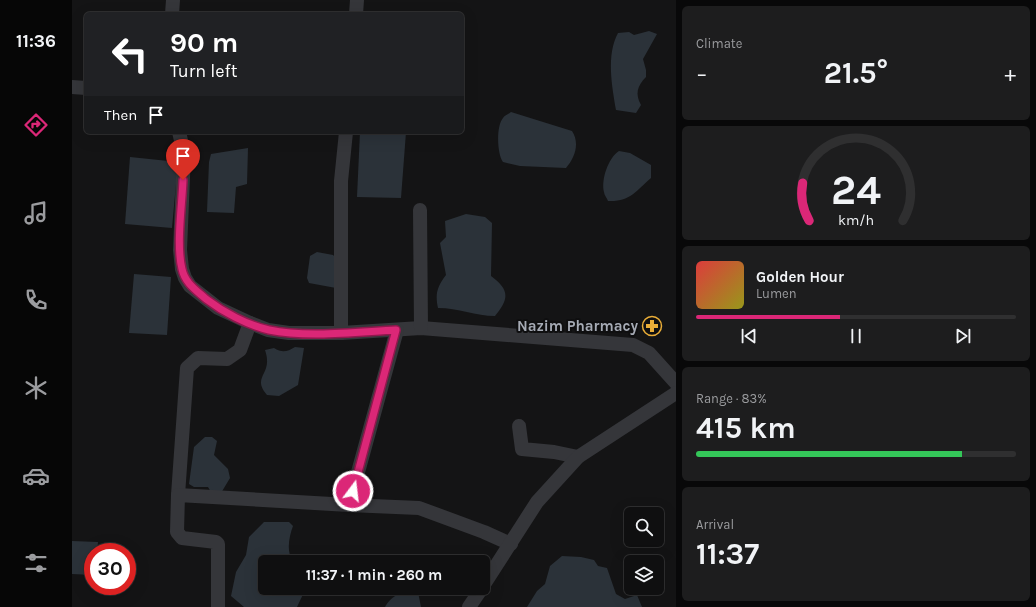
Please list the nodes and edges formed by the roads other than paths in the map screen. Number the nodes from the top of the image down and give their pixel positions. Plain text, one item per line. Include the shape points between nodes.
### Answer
1 (173, 0) edge
2 (357, 0) edge
3 (172, 12) edge
4 (356, 12) edge
5 (72, 87) edge
6 (84, 88) edge
7 (179, 134) edge
8 (346, 134) edge
9 (420, 210) dead end
10 (250, 323) junction
11 (421, 328) junction
12 (396, 330) junction
13 (341, 333) junction
14 (676, 383) edge
15 (676, 393) edge
16 (519, 426) dead end
17 (578, 457) junction
18 (178, 495) junction
19 (349, 505) junction
20 (511, 544) junction
21 (490, 575) edge
22 (477, 595) edge
23 (218, 607) edge
24 (469, 607) edge

1 - 3 street
2 - 4 street
5 - 6 street
7 - 10 street via 184,152 180,250 184,273 190,286 218,308
8 - 13 street via 341,181
9 - 11 street
10 - 13 street via 268,330 289,333
10 - 18 street via 240,350 227,358 198,358 187,368
11 - 12 street
11 - 14 street via 633,345 649,353
12 - 13 street
12 - 19 street
15 - 17 street
16 - 17 street via 522,449
17 - 20 street via 537,502
18 - 19 street
18 - 23 street via 178,535 182,538 218,544
19 - 20 street via 419,508
20 - 21 street
22 - 24 street

